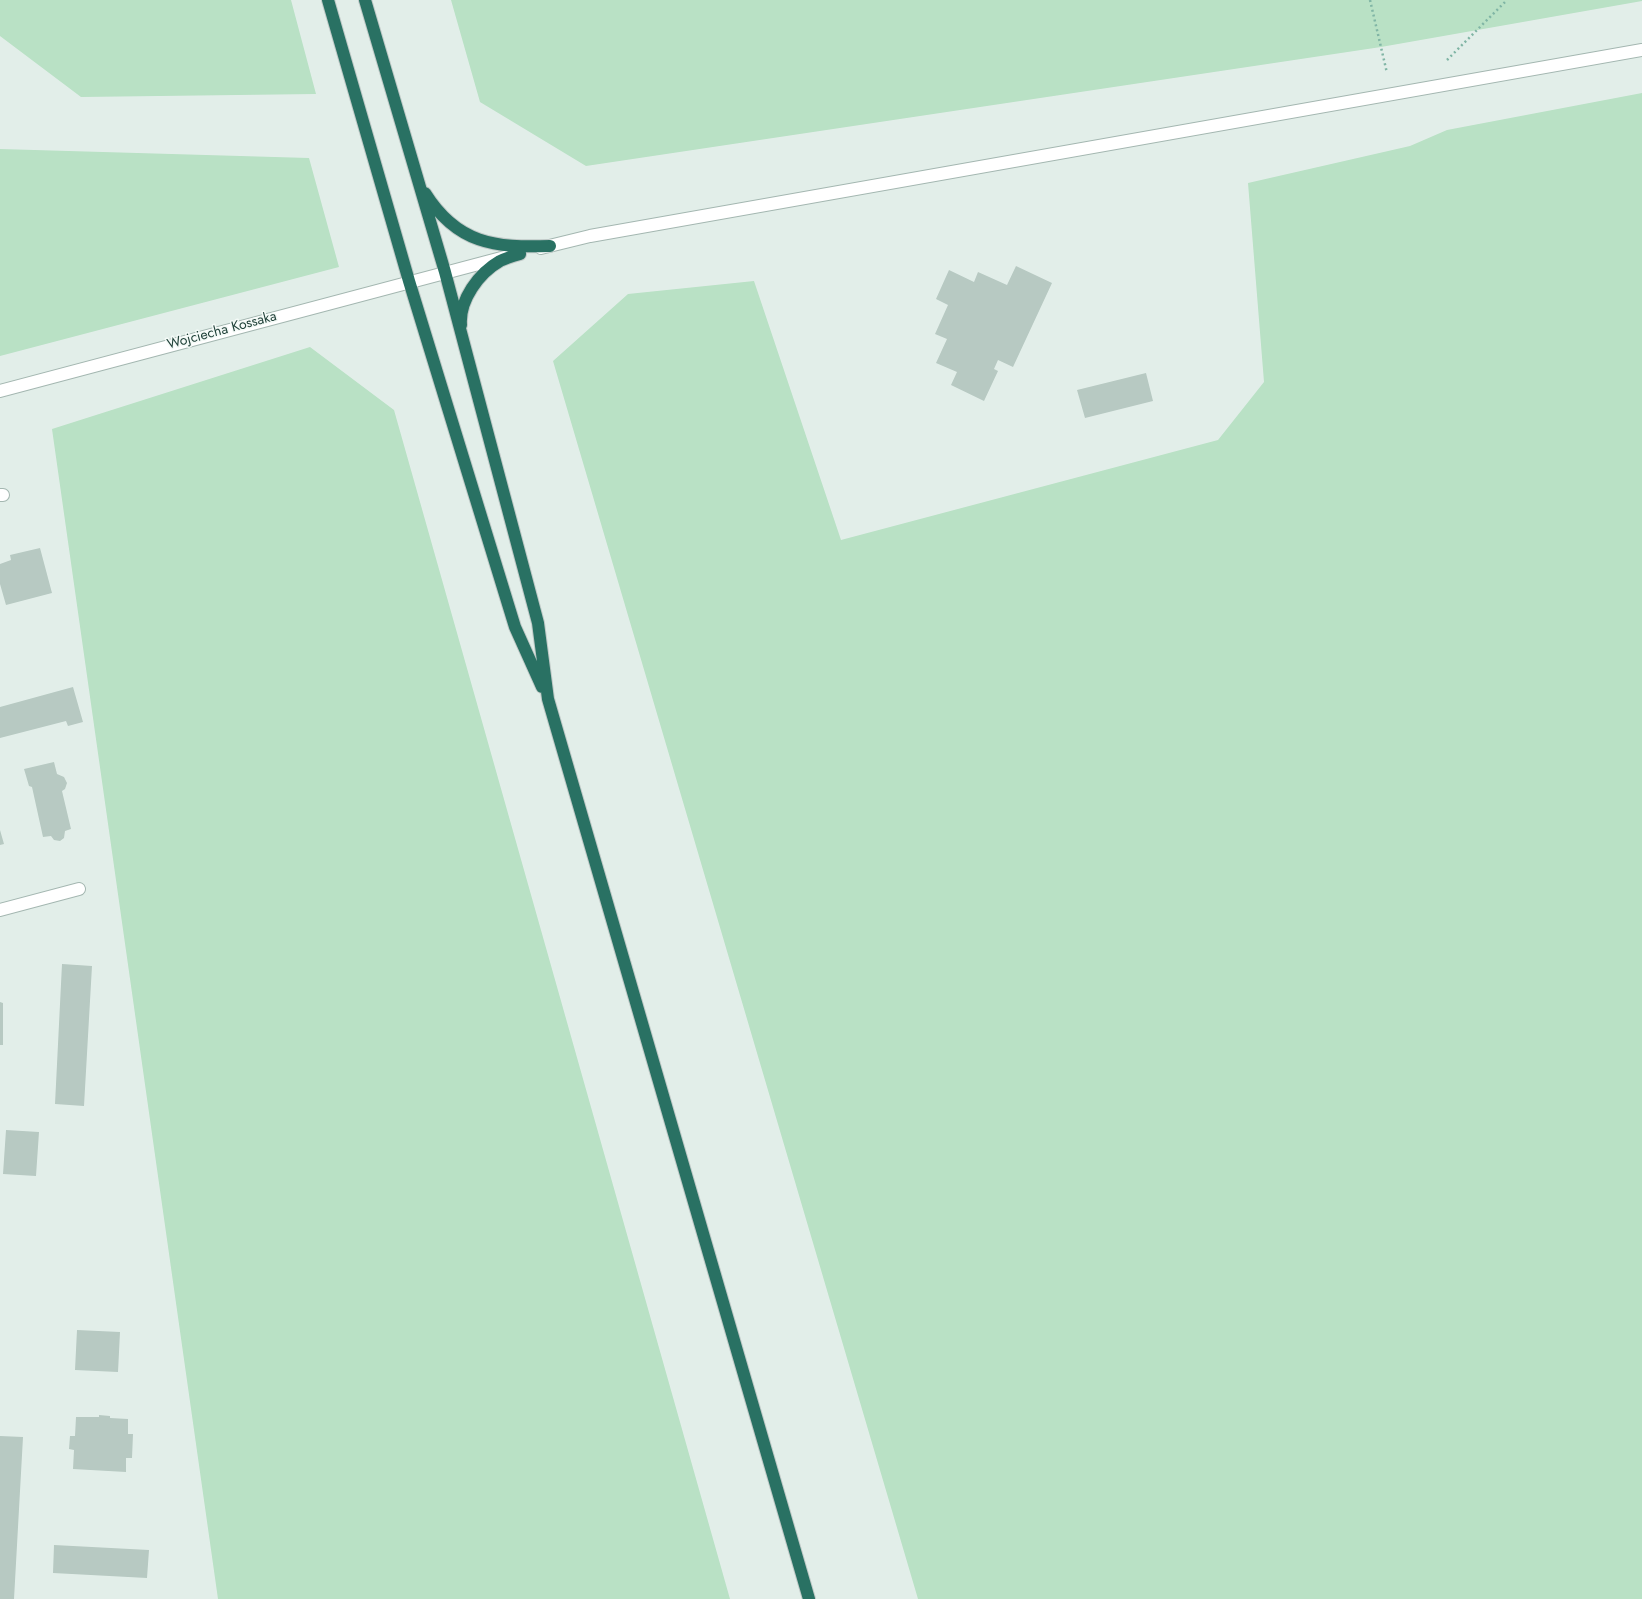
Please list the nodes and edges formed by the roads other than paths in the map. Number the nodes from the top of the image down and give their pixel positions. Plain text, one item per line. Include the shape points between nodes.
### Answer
1 (328, 0) edge
2 (365, 0) edge
3 (1642, 50) edge
4 (418, 183) junction
5 (550, 246) junction
6 (520, 254) junction
7 (445, 272) junction
8 (409, 281) junction
9 (461, 334) junction
10 (0, 391) edge
11 (548, 699) junction
12 (80, 889) dead end
13 (0, 910) edge
14 (809, 1599) edge

1 - 8 highway
2 - 4 highway
3 - 5 street, Wojciecha Kossaka via 598,235
4 - 5 highway via 445,219 465,235 492,244
4 - 7 highway
5 - 6 street, Wojciecha Kossaka
6 - 7 street, Wojciecha Kossaka
6 - 9 highway via 499,262 475,284 464,301 460,320
7 - 8 street, Wojciecha Kossaka
7 - 9 highway
8 - 10 street, Wojciecha Kossaka
8 - 11 highway via 515,627
9 - 11 highway via 538,623
11 - 14 highway
12 - 13 street

